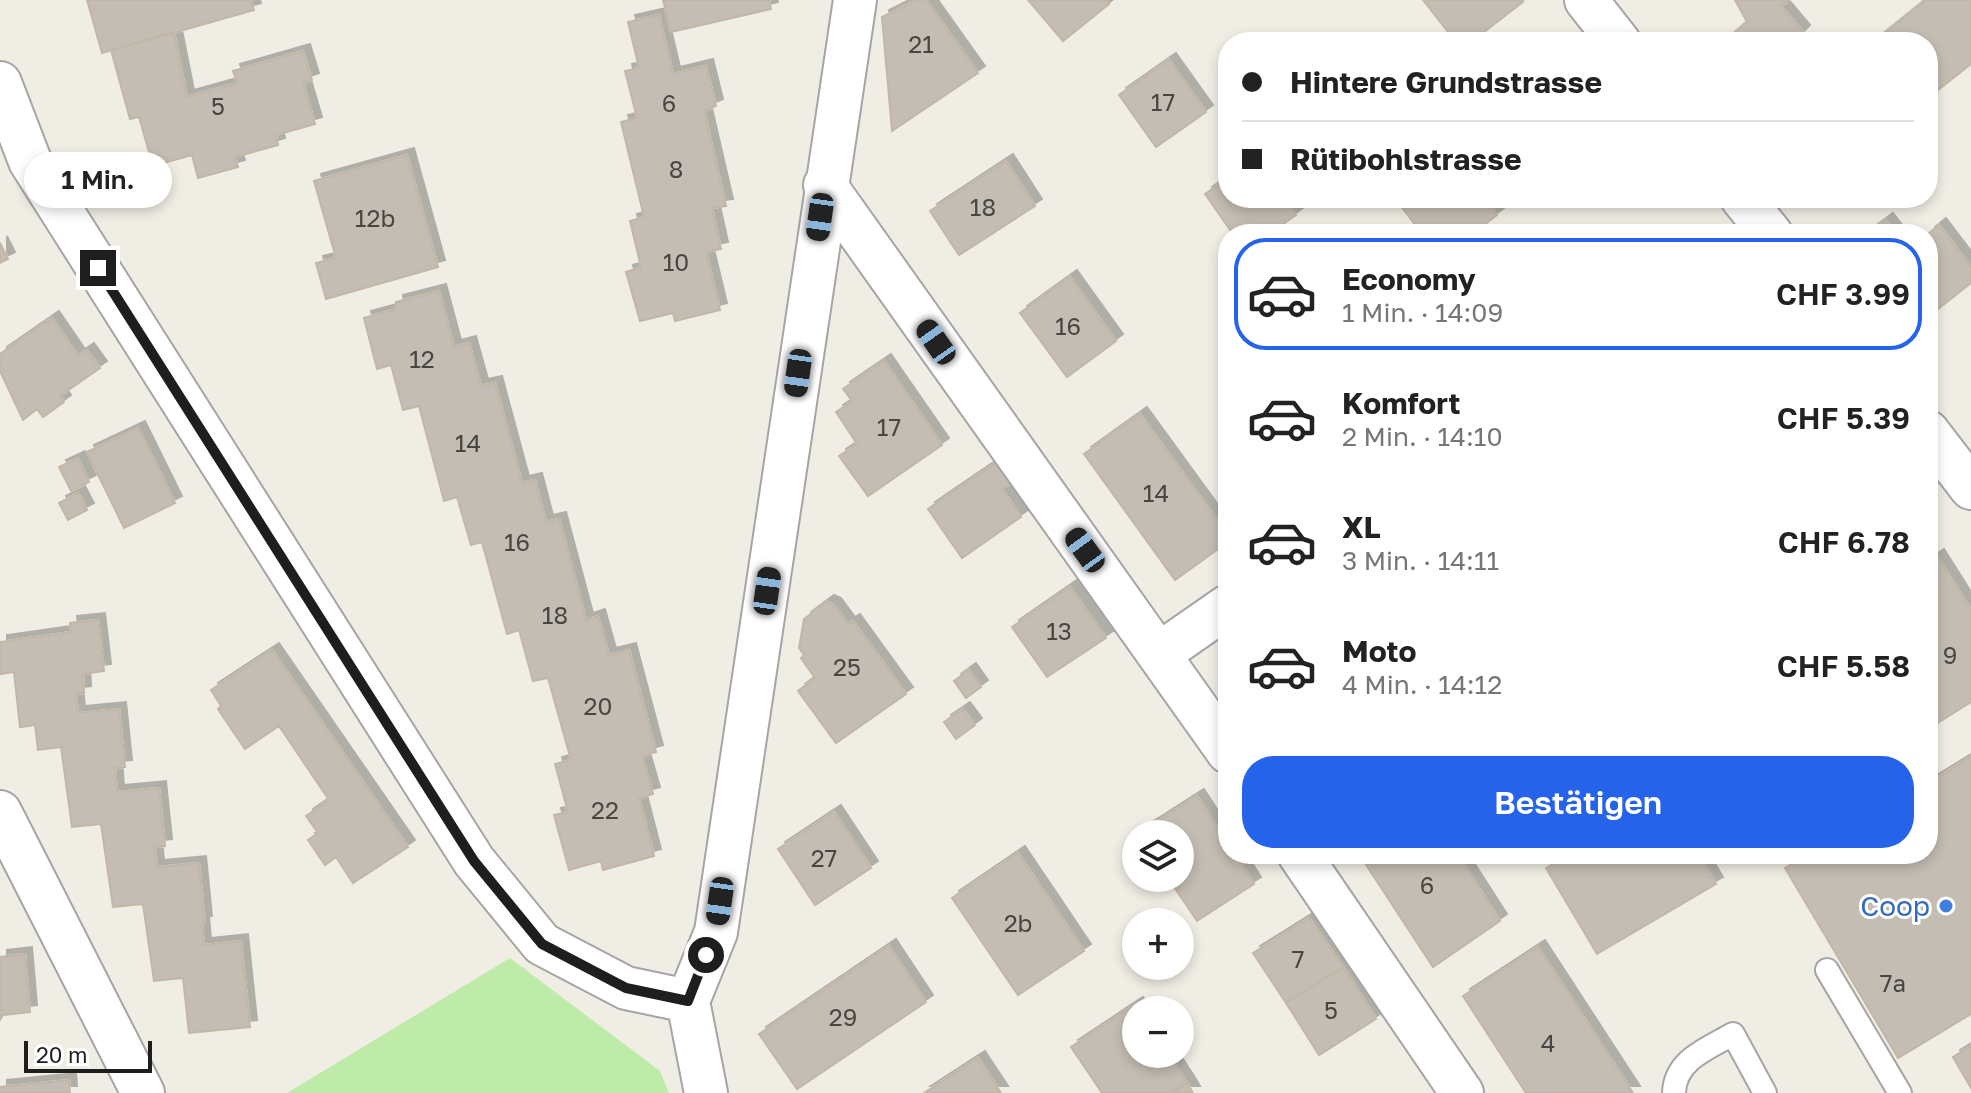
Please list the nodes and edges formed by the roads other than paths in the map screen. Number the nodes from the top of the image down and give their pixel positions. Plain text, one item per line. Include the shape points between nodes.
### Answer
1 (855, 0) edge
2 (1586, 0) edge
3 (1611, 32) edge
4 (0, 83) edge
5 (825, 185) junction
6 (1750, 208) edge
7 (1763, 224) edge
8 (1938, 445) edge
9 (1971, 488) edge
10 (1218, 613) edge
11 (1159, 654) junction
12 (1218, 738) edge
13 (0, 812) edge
14 (1306, 864) edge
15 (1827, 970) dead end
16 (688, 1001) junction
17 (143, 1093) edge
18 (706, 1093) edge
19 (1462, 1093) edge
20 (1674, 1093) edge
21 (1765, 1093) edge
22 (1900, 1093) edge

1 - 5 street
2 - 3 street
4 - 16 street via 30,161 474,861 542,944 626,988
5 - 11 street
5 - 16 street via 716,932
6 - 7 street
8 - 9 street
10 - 11 street
11 - 12 street
13 - 17 street
14 - 19 street
15 - 22 lane
16 - 18 street
20 - 21 lane via 1682,1067 1733,1034

